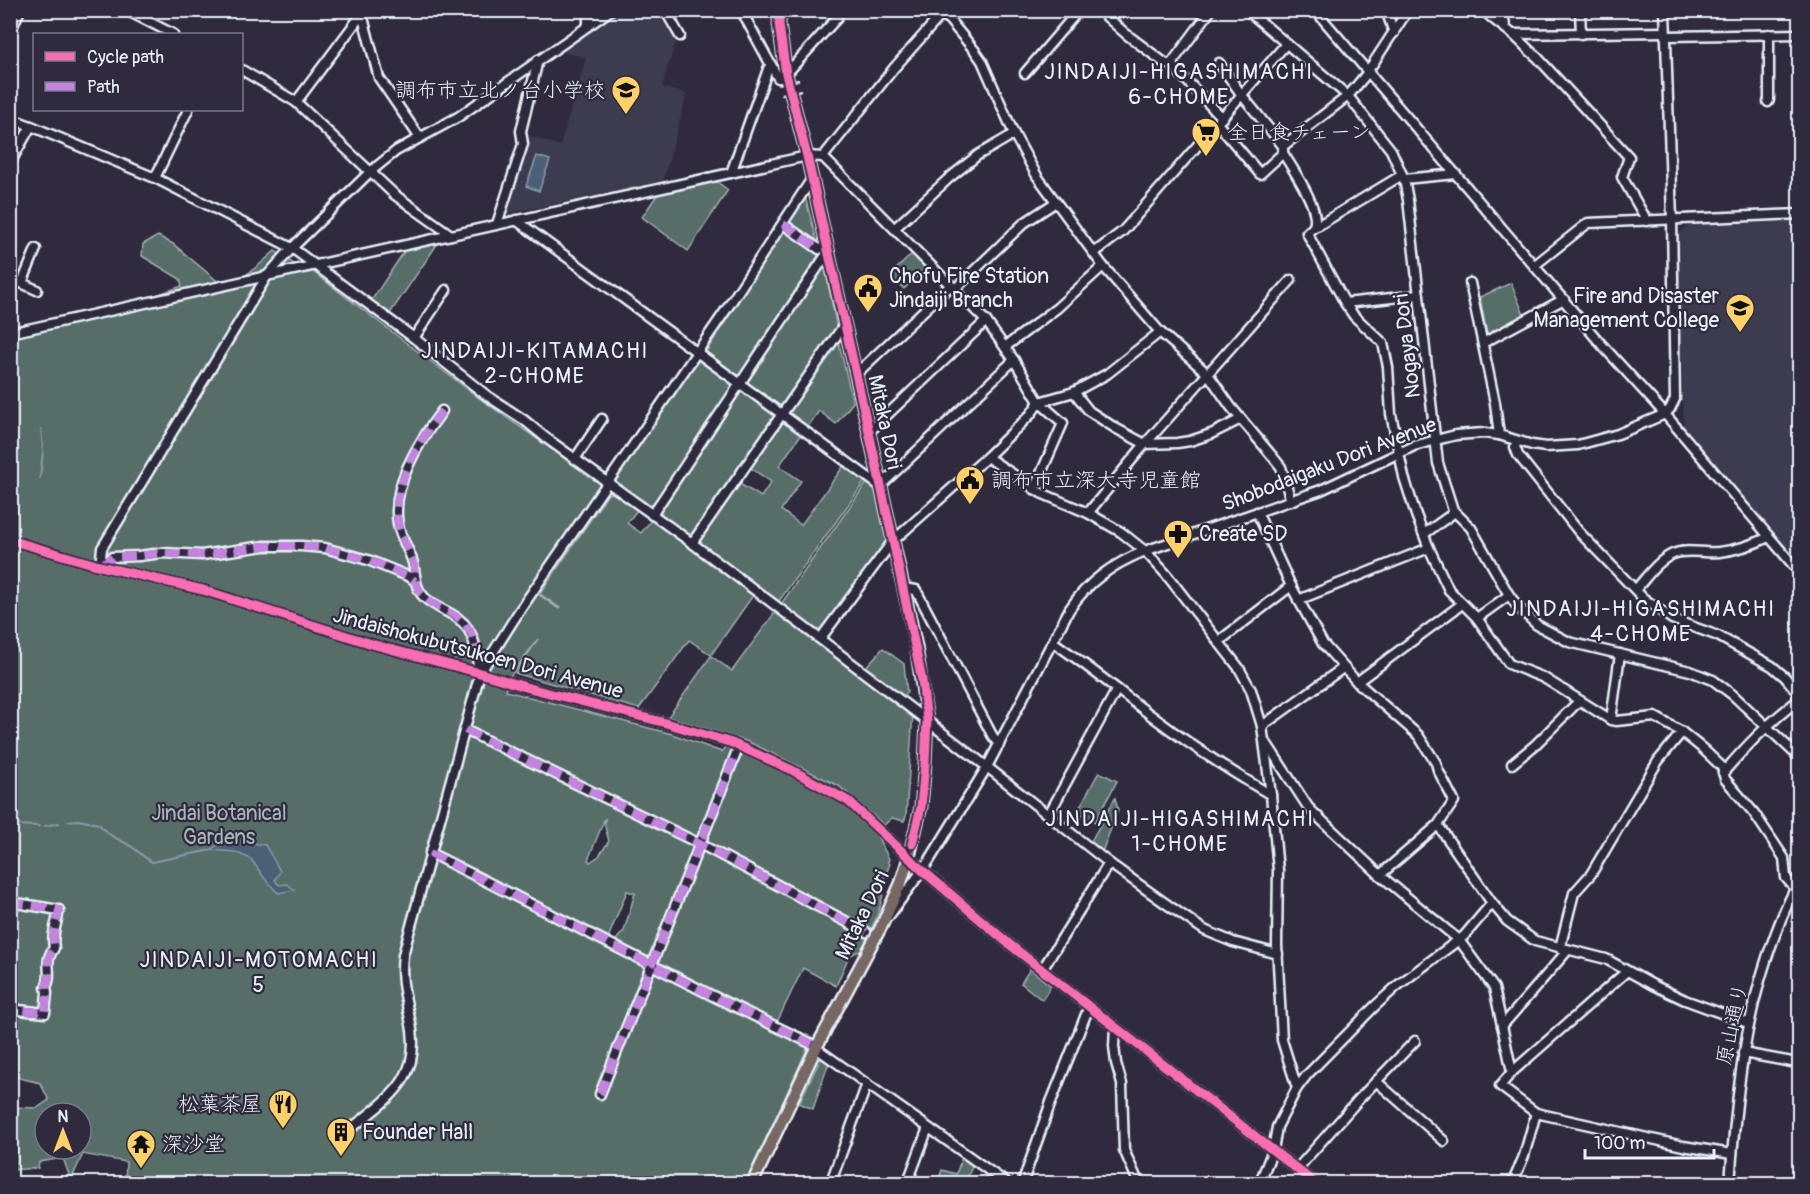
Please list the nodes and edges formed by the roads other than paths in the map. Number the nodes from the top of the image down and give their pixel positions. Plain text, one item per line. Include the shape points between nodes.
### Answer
1 (20, 10) edge
2 (126, 10) edge
3 (588, 10) edge
4 (611, 10) edge
5 (664, 10) edge
6 (741, 10) edge
7 (780, 10) edge
8 (1079, 10) edge
9 (1099, 10) edge
10 (1211, 10) edge
11 (1247, 10) edge
12 (1315, 10) edge
13 (1386, 10) edge
14 (1408, 10) edge
15 (1484, 10) edge
16 (1503, 10) edge
17 (1580, 10) edge
18 (1665, 10) edge
19 (361, 12) edge
20 (946, 13) edge
21 (837, 18) dead end
22 (588, 26) junction
23 (1505, 27) junction
24 (10, 32) edge
25 (171, 33) edge
26 (1394, 33) junction
27 (1514, 34) junction
28 (1581, 34) junction
29 (1665, 34) junction
30 (1769, 34) junction
31 (1800, 34) edge
32 (680, 36) dead end
33 (1286, 44) junction
34 (538, 60) junction
35 (1218, 63) dead end
36 (1171, 64) junction
37 (771, 65) junction
38 (1368, 70) junction
39 (243, 71) edge
40 (1025, 73) dead end
41 (787, 76) junction
42 (800, 85) dead end
43 (780, 89) dead end
44 (1241, 94) junction
45 (1348, 96) junction
46 (296, 102) junction
47 (1768, 102) dead end
48 (188, 111) edge
49 (10, 118) edge
50 (1220, 120) junction
51 (31, 126) junction
52 (1014, 134) junction
53 (420, 138) junction
54 (1283, 150) junction
55 (807, 156) junction
56 (823, 157) junction
57 (10, 163) edge
58 (370, 171) junction
59 (731, 173) junction
60 (1456, 174) junction
61 (155, 177) junction
62 (1403, 177) junction
63 (811, 180) junction
64 (1056, 202) junction
65 (1800, 214) edge
66 (516, 220) junction
67 (1672, 220) junction
68 (1647, 221) junction
69 (497, 224) junction
70 (783, 224) junction
71 (1314, 226) junction
72 (895, 228) junction
73 (451, 235) junction
74 (292, 248) junction
75 (36, 249) dead end
76 (824, 250) junction
77 (1094, 253) junction
78 (314, 265) junction
79 (1535, 265) junction
80 (1103, 266) junction
81 (267, 276) junction
82 (10, 278) edge
83 (1291, 280) dead end
84 (22, 283) junction
85 (1470, 283) dead end
86 (953, 287) junction
87 (38, 290) dead end
88 (446, 290) dead end
89 (1419, 295) junction
90 (1564, 299) junction
91 (1345, 303) junction
92 (986, 321) junction
93 (844, 325) junction
94 (1160, 332) junction
95 (10, 333) edge
96 (414, 338) junction
97 (1483, 343) junction
98 (1005, 346) junction
99 (696, 352) junction
100 (1014, 360) junction
101 (856, 374) junction
102 (1208, 374) junction
103 (740, 384) junction
104 (1074, 392) junction
105 (1039, 402) junction
106 (442, 411) dead end
107 (782, 414) junction
108 (1665, 414) junction
109 (602, 419) dead end
110 (1241, 419) junction
111 (869, 432) junction
112 (1499, 435) junction
113 (1436, 440) junction
114 (1145, 444) junction
115 (1516, 444) junction
116 (1400, 453) junction
117 (987, 457) junction
118 (575, 459) junction
119 (607, 483) junction
120 (880, 486) junction
121 (1034, 489) junction
122 (1291, 501) junction
123 (1257, 512) junction
124 (1455, 512) junction
125 (1088, 513) junction
126 (652, 515) junction
127 (1424, 534) junction
128 (1769, 537) junction
129 (10, 540) edge
130 (893, 541) junction
131 (692, 543) junction
132 (1429, 548) junction
133 (1145, 551) junction
134 (100, 566) junction
135 (1800, 573) edge
136 (415, 581) junction
137 (1291, 586) junction
138 (903, 588) junction
139 (1635, 589) junction
140 (1509, 595) junction
141 (1299, 600) junction
142 (1462, 604) junction
143 (1477, 618) junction
144 (820, 639) junction
145 (1053, 642) junction
146 (1218, 642) junction
147 (1620, 654) junction
148 (1342, 668) junction
149 (480, 673) junction
150 (1357, 682) junction
151 (1117, 688) junction
152 (1800, 697) edge
153 (1579, 701) junction
154 (927, 720) junction
155 (1611, 720) junction
156 (1262, 726) junction
157 (1766, 727) junction
158 (465, 730) junction
159 (1682, 732) junction
160 (1265, 742) junction
161 (999, 745) junction
162 (740, 746) junction
163 (1800, 758) edge
164 (1512, 764) dead end
165 (987, 767) junction
166 (1723, 773) junction
167 (1271, 795) junction
168 (1048, 816) junction
169 (1438, 825) junction
170 (700, 844) junction
171 (430, 853) junction
172 (909, 857) junction
173 (1109, 863) junction
174 (922, 870) junction
175 (1380, 875) junction
176 (1797, 884) edge
177 (10, 902) edge
178 (1492, 903) junction
179 (880, 927) junction
180 (866, 932) dead end
181 (1459, 940) junction
182 (1564, 949) junction
183 (1278, 954) junction
184 (652, 965) junction
185 (1042, 970) junction
186 (1628, 971) junction
187 (1089, 1007) junction
188 (10, 1009) edge
189 (1748, 1023) junction
190 (1502, 1026) junction
191 (1115, 1027) junction
192 (1415, 1041) dead end
193 (814, 1046) junction
194 (1743, 1053) junction
195 (1800, 1062) edge
196 (1512, 1072) junction
197 (1376, 1081) junction
198 (867, 1084) junction
199 (1297, 1088) junction
200 (600, 1094) dead end
201 (1536, 1113) junction
202 (928, 1128) junction
203 (341, 1137) dead end
204 (1444, 1142) dead end
205 (1273, 1150) junction
206 (1732, 1154) junction
207 (1296, 1169) junction
208 (752, 1184) edge
209 (830, 1184) edge
210 (907, 1184) edge
211 (1008, 1184) edge
212 (1022, 1184) edge
213 (1139, 1184) edge
214 (1259, 1184) edge
215 (1316, 1184) edge
216 (1512, 1184) edge
217 (1730, 1184) edge

1 - 24 street
2 - 25 street
3 - 22 street
4 - 22 street
5 - 32 street
6 - 37 street
7 - 41 main road, Mitaka Dori
8 - 40 street
9 - 36 street
10 - 36 street
11 - 33 street, Nogaya Dori
12 - 38 street
13 - 26 street
14 - 26 street
15 - 23 street via 1492,21
16 - 23 street
17 - 28 street
18 - 29 street
19 - 46 street
19 - 53 street via 379,78
20 - 52 street via 981,61
20 - 56 street via 894,68
21 - 41 street
22 - 34 street
23 - 27 street
26 - 38 street
27 - 28 street
27 - 68 street via 1629,157 1622,177
28 - 29 street
29 - 30 street
29 - 67 street
30 - 31 street
30 - 47 street
33 - 44 street
33 - 45 street, Nogaya Dori
34 - 53 street via 458,117
34 - 69 street via 521,131 523,144
35 - 44 street
36 - 50 street
37 - 41 street via 778,78
37 - 59 street
38 - 45 street
38 - 60 street
39 - 46 street
41 - 55 main road, Mitaka Dori
42 - 43 street, bridge
44 - 50 street
44 - 54 street
45 - 54 street
45 - 62 street, Nogaya Dori via 1385,142
46 - 58 street
48 - 61 street
49 - 51 street
50 - 54 street via 1260,174
50 - 77 street via 1123,231
51 - 57 street
51 - 61 street
52 - 64 street
52 - 72 street via 978,155
53 - 58 street
54 - 71 street via 1307,192
55 - 56 street
55 - 59 street
55 - 63 main road, Mitaka Dori
56 - 72 street
58 - 73 street via 395,195
58 - 74 street
59 - 66 street
60 - 62 street
60 - 79 street
61 - 74 street
62 - 71 street
62 - 89 street, Nogaya Dori
63 - 70 street
63 - 76 main road, Mitaka Dori
64 - 77 street
64 - 86 street via 1024,223
65 - 67 street
66 - 69 street
66 - 99 street
67 - 68 street
67 - 108 street via 1675,399
68 - 79 street via 1588,223
69 - 73 street
70 - 76 street
70 - 99 street
71 - 91 street via 1307,233
72 - 86 street
73 - 78 street
74 - 78 street
74 - 81 street
75 - 84 street
76 - 93 main road, Mitaka Dori
76 - 103 street
77 - 80 street
78 - 81 street
78 - 96 street
79 - 90 street
80 - 94 street
80 - 98 street via 1057,308
81 - 95 street
81 - 134 street via 102,548
82 - 84 street
83 - 102 street
84 - 87 street
85 - 97 street
86 - 92 street
86 - 101 street
88 - 96 street
89 - 91 street
89 - 113 street, Nogaya Dori
90 - 97 street
90 - 108 street
91 - 116 street via 1383,343
92 - 98 street
92 - 111 street
93 - 101 main road, Mitaka Dori
93 - 107 street
94 - 102 street
94 - 104 street via 1107,374
96 - 118 street
97 - 112 street
98 - 100 street
99 - 103 street
99 - 119 street
100 - 105 street
100 - 120 street
101 - 111 main road, Mitaka Dori
102 - 110 street
102 - 114 street
103 - 107 street
103 - 126 street
104 - 105 street
104 - 114 street via 1089,411
105 - 117 street
105 - 121 street via 1063,423
106 - 136 street via 414,453 397,503 398,525 413,563
107 - 120 street
107 - 131 street
108 - 115 street, Shobodaigaku Dori Avenue via 1590,443 1546,447
108 - 128 street
109 - 118 street
110 - 114 street via 1190,441
110 - 122 street via 1281,467
111 - 120 main road, Mitaka Dori
112 - 113 street, Shobodaigaku Dori Avenue via 1456,435
112 - 115 street, Shobodaigaku Dori Avenue
113 - 116 street, Shobodaigaku Dori Avenue
113 - 124 street, Nogaya Dori via 1438,463
114 - 125 street
115 - 139 street via 1518,455 1579,532
116 - 122 street, Shobodaigaku Dori Avenue
116 - 127 street
117 - 121 street
117 - 130 street
118 - 119 street
119 - 126 street
119 - 149 street
120 - 130 main road, Mitaka Dori
121 - 125 street
122 - 123 street, Shobodaigaku Dori Avenue
123 - 133 street, Shobodaigaku Dori Avenue
123 - 137 street
124 - 127 street
124 - 140 street, Nogaya Dori via 1471,528
125 - 133 street
126 - 131 street
127 - 132 street
128 - 135 street
128 - 139 street via 1748,547 1670,555
129 - 134 street, Jindaishokubutsukoen Dori Avenue
130 - 138 main road, Mitaka Dori
130 - 144 street
131 - 144 street
132 - 141 street
132 - 142 street via 1449,590
133 - 145 street, Shobodaigaku Dori Avenue via 1118,563 1091,583 1075,602
133 - 146 street
134 - 136 street via 112,557 202,555 264,546 301,546 368,560
134 - 149 street, Jindaishokubutsukoen Dori Avenue via 202,590 375,645
136 - 149 street via 425,598 462,620 471,630
137 - 141 street
137 - 146 street
138 - 154 main road, Mitaka Dori
138 - 161 street via 916,590
139 - 152 street via 1672,619 1718,636 1772,666
140 - 143 street
140 - 147 street, Nogaya Dori via 1531,620 1552,634
141 - 148 street via 1323,644
142 - 143 street
142 - 150 street
143 - 153 street via 1509,664 1544,678
144 - 154 street
145 - 151 street
145 - 161 street, Shobodaigaku Dori Avenue
146 - 156 street via 1251,690
147 - 155 street
147 - 157 street, Nogaya Dori via 1713,680
148 - 150 street
148 - 156 street
149 - 158 street
149 - 162 street, Jindaishokubutsukoen Dori Avenue
150 - 169 street via 1418,735 1436,763 1454,801
151 - 167 street via 1196,748
151 - 168 street
152 - 157 street
153 - 155 street
153 - 164 street
154 - 165 street
154 - 172 main road, Mitaka Dori via 923,787
155 - 159 street via 1655,717
156 - 160 street
157 - 163 street, Nogaya Dori
157 - 166 street
158 - 170 street
158 - 171 street
159 - 166 street via 1722,767
159 - 182 street via 1658,761 1591,874 1574,893
160 - 167 street
160 - 175 street via 1308,807
161 - 165 street, Shobodaigaku Dori Avenue
162 - 170 street
162 - 172 street, Jindaishokubutsukoen Dori Avenue via 848,801
165 - 168 street
165 - 174 street, Shobodaigaku Dori Avenue
166 - 176 street via 1784,858 1786,878
167 - 183 street via 1278,870
168 - 173 street
169 - 175 street
169 - 178 street
170 - 180 street
170 - 184 street
171 - 184 street
171 - 203 street via 402,965 413,1037 410,1063 392,1095
172 - 174 street, Jindaishokubutsukoen Dori Avenue
172 - 179 main road, Mitaka Dori
173 - 183 street via 1204,930
173 - 185 street
174 - 179 street, Shobodaigaku Dori Avenue
174 - 185 street, Jindaishokubutsukoen Dori Avenue
175 - 181 street
176 - 189 street, 原山通り via 1765,961
177 - 188 street via 59,910 52,939 54,948 48,954 45,1013
178 - 181 street
178 - 182 street via 1507,921 1536,941
179 - 193 main road, Mitaka Dori
181 - 190 street via 1494,988
181 - 199 street via 1389,993
182 - 186 street via 1606,959
182 - 190 street
183 - 199 street via 1282,1040
184 - 193 street
184 - 200 street
185 - 187 street, Jindaishokubutsukoen Dori Avenue
186 - 189 street via 1685,1000
186 - 196 street
187 - 191 street, Jindaishokubutsukoen Dori Avenue
187 - 212 street
189 - 194 street, 原山通り
190 - 196 street
191 - 205 street, Jindaishokubutsukoen Dori Avenue
191 - 213 street via 1124,1150
192 - 197 street
193 - 198 street
193 - 208 main road, Mitaka Dori
194 - 195 street
194 - 206 street, 原山通り
196 - 201 street via 1500,1086
197 - 204 street
197 - 207 street
198 - 202 street
198 - 209 street
199 - 205 street via 1277,1127
201 - 206 street
201 - 216 street
202 - 210 street
202 - 211 street
205 - 207 street, Jindaishokubutsukoen Dori Avenue
205 - 214 street
206 - 217 street, 原山通り
207 - 215 street, Jindaishokubutsukoen Dori Avenue

